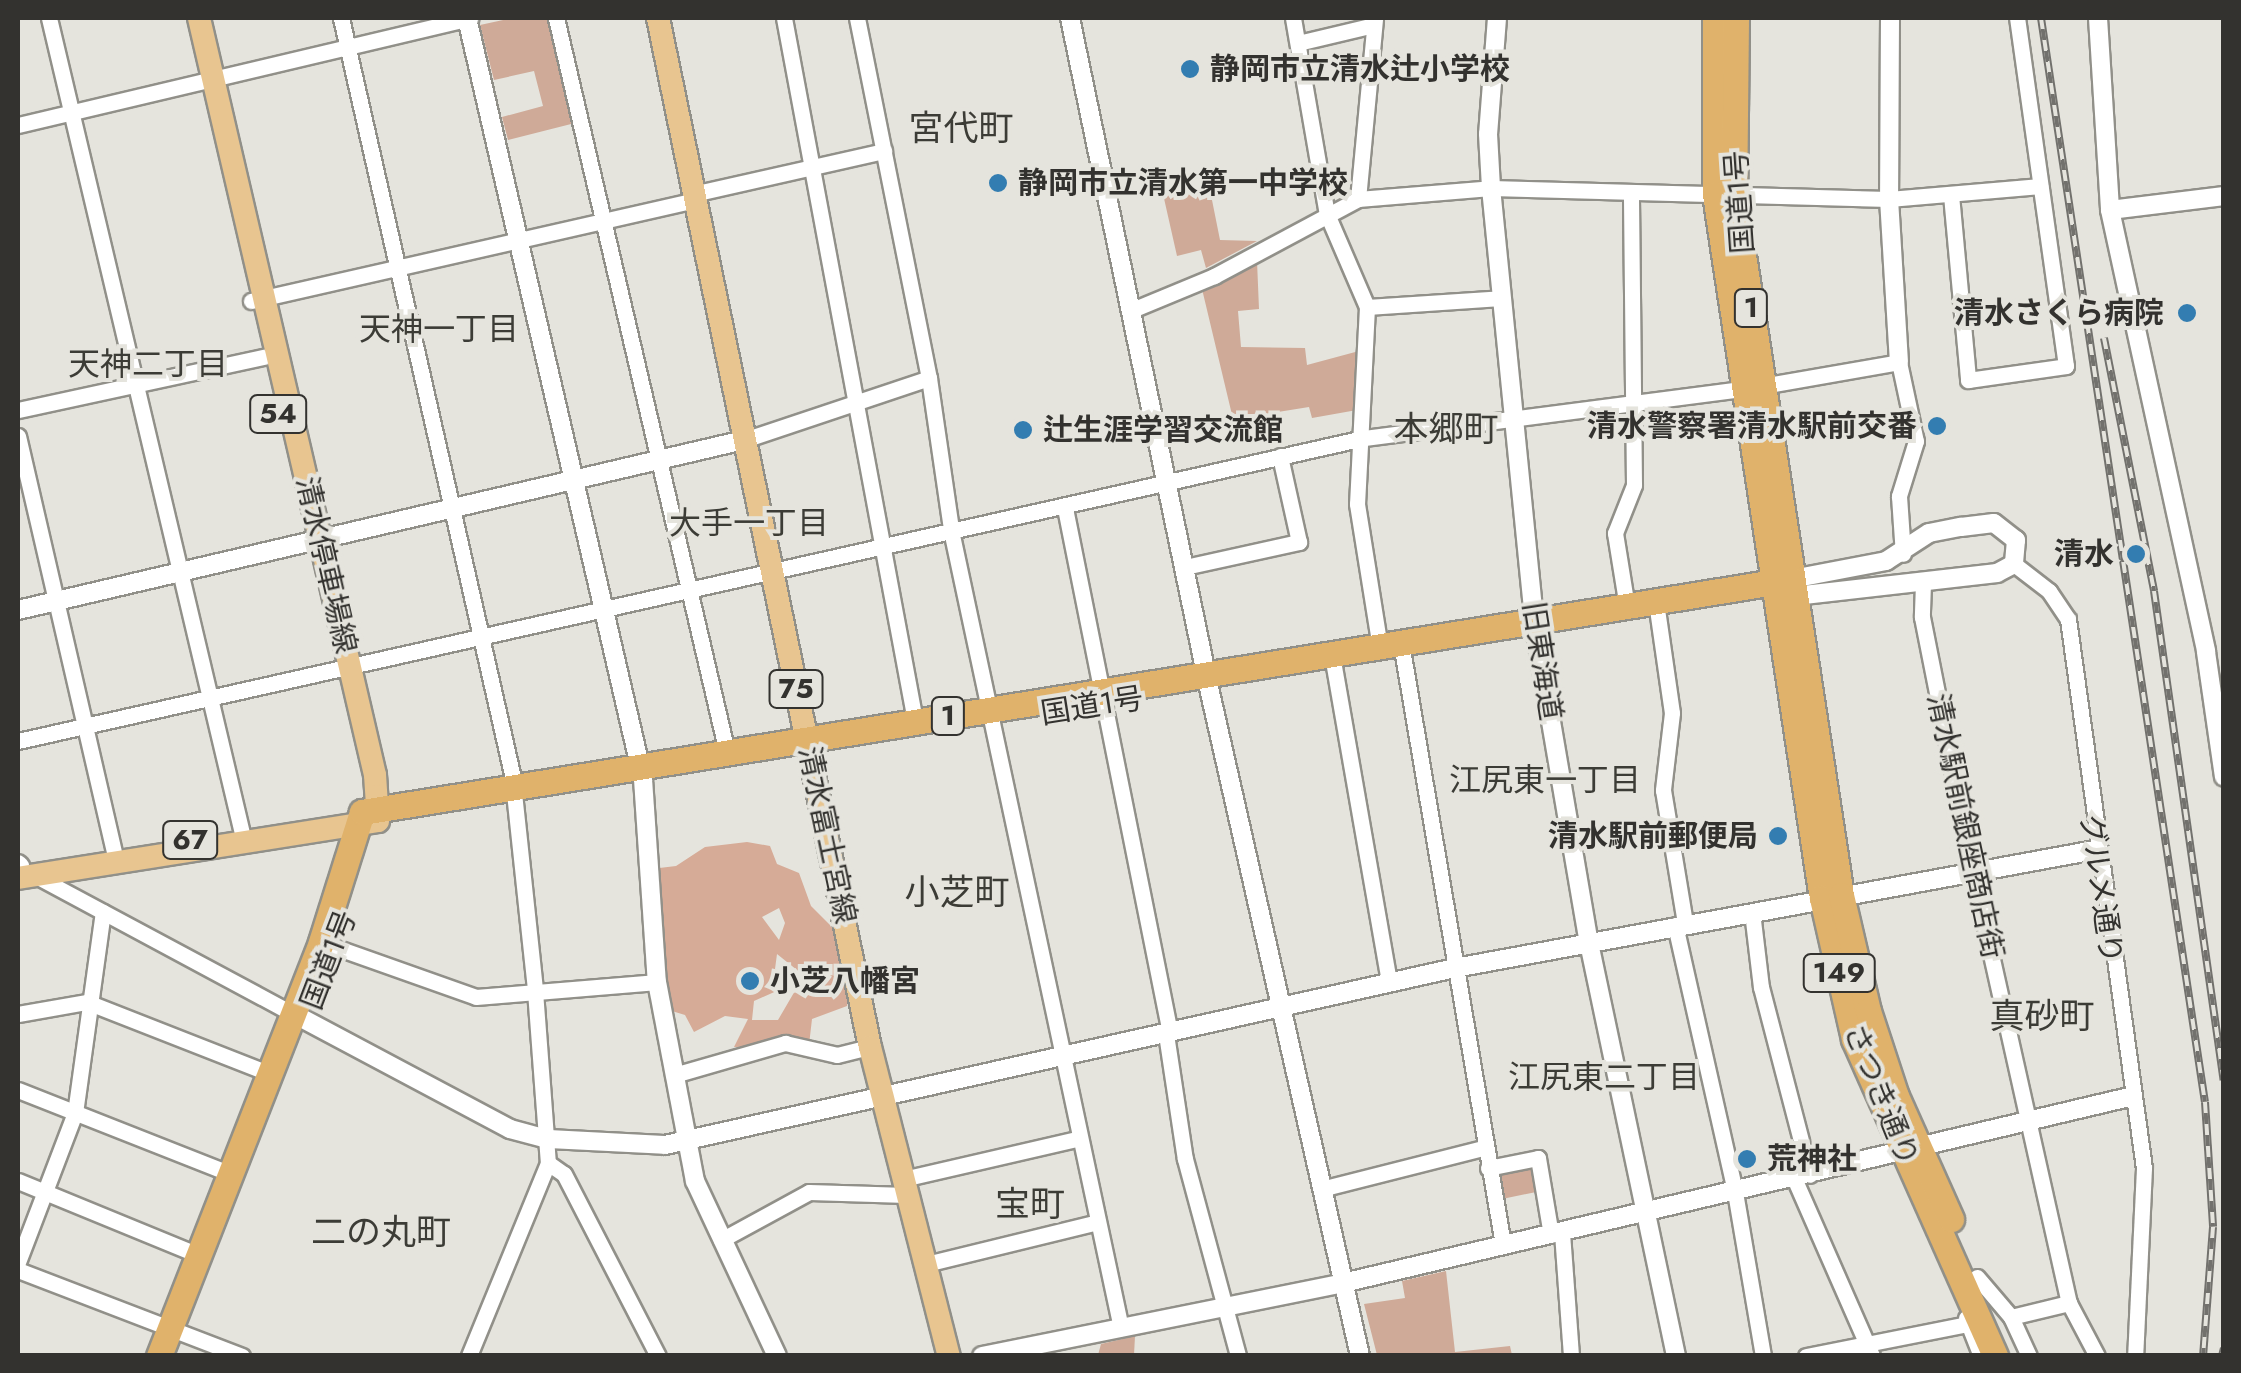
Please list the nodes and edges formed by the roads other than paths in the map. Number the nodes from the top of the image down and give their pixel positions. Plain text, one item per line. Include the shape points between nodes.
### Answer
1 (48, 18) edge
2 (185, 18) edge
3 (199, 18) edge
4 (341, 18) edge
5 (469, 18) edge
6 (556, 18) edge
7 (658, 18) edge
8 (784, 18) edge
9 (856, 18) edge
10 (1070, 18) edge
11 (1293, 18) edge
12 (1497, 18) edge
13 (1715, 18) edge
14 (1736, 18) edge
15 (1890, 18) edge
16 (2016, 18) edge
17 (2098, 18) edge
18 (1375, 21) edge
19 (1298, 43) junction
20 (344, 49) junction
21 (207, 81) junction
22 (70, 113) junction
23 (18, 125) edge
24 (884, 152) junction
25 (816, 166) junction
26 (2040, 186) junction
27 (1491, 188) junction
28 (1631, 195) junction
29 (1724, 195) junction
30 (1951, 195) junction
31 (2224, 196) edge
32 (694, 197) junction
33 (1358, 199) junction
34 (1889, 199) junction
35 (2110, 210) junction
36 (1328, 214) junction
37 (604, 220) junction
38 (519, 241) junction
39 (395, 269) junction
40 (1500, 298) junction
41 (257, 300) junction
42 (1366, 308) junction
43 (1132, 310) junction
44 (264, 357) junction
45 (1899, 362) junction
46 (929, 378) junction
47 (134, 383) junction
48 (1752, 387) junction
49 (860, 401) junction
50 (1633, 408) junction
51 (18, 410) edge
52 (1515, 414) junction
53 (18, 436) edge
54 (1364, 438) junction
55 (744, 440) junction
56 (1280, 456) junction
57 (658, 460) junction
58 (573, 480) junction
59 (1168, 483) junction
60 (1066, 508) junction
61 (450, 509) junction
62 (952, 534) junction
63 (314, 541) junction
64 (885, 550) junction
65 (1903, 554) junction
66 (2014, 564) junction
67 (1185, 567) junction
68 (179, 572) junction
69 (772, 576) junction
70 (1923, 583) junction
71 (1785, 589) junction
72 (688, 592) junction
73 (56, 601) junction
74 (1627, 607) junction
75 (604, 609) junction
76 (1657, 609) junction
77 (18, 610) edge
78 (1536, 629) junction
79 (481, 638) junction
80 (1395, 649) junction
81 (1333, 660) junction
82 (343, 670) junction
83 (1208, 680) junction
84 (1105, 697) junction
85 (210, 700) junction
86 (989, 716) junction
87 (915, 721) junction
88 (86, 729) junction
89 (2220, 736) edge
90 (18, 741) edge
91 (810, 745) junction
92 (727, 752) junction
93 (642, 773) junction
94 (2224, 776) edge
95 (515, 793) junction
96 (370, 817) junction
97 (242, 833) junction
98 (114, 850) junction
99 (2096, 850) junction
100 (21, 870) edge
101 (1974, 874) junction
102 (1832, 897) junction
103 (103, 912) junction
104 (1752, 912) junction
105 (1680, 924) junction
106 (1589, 943) junction
107 (328, 944) junction
108 (1456, 968) junction
109 (657, 982) junction
110 (1389, 983) junction
111 (534, 991) junction
112 (87, 1002) junction
113 (1280, 1009) junction
114 (18, 1014) edge
115 (299, 1017) junction
116 (1168, 1034) junction
117 (870, 1047) junction
118 (1060, 1059) junction
119 (270, 1074) junction
120 (674, 1075) junction
121 (18, 1090) edge
122 (2129, 1096) junction
123 (883, 1098) junction
124 (76, 1113) junction
125 (2030, 1122) junction
126 (548, 1139) junction
127 (1076, 1139) junction
128 (686, 1142) junction
129 (1483, 1148) junction
130 (1911, 1150) junction
131 (548, 1163) junction
132 (1488, 1168) junction
133 (230, 1174) junction
134 (1802, 1176) junction
135 (18, 1181) edge
136 (905, 1187) junction
137 (1321, 1188) junction
138 (45, 1192) junction
139 (1735, 1192) junction
140 (1648, 1211) junction
141 (1098, 1222) junction
142 (1557, 1234) junction
143 (721, 1240) junction
144 (1503, 1245) junction
145 (198, 1254) junction
146 (18, 1262) edge
147 (926, 1264) junction
148 (18, 1270) edge
149 (1344, 1283) junction
150 (2069, 1303) junction
151 (1226, 1307) junction
152 (1989, 1322) junction
153 (1121, 1328) junction
154 (176, 1339) edge
155 (1871, 1349) edge
156 (1034, 1350) edge
157 (158, 1356) edge
158 (242, 1356) edge
159 (469, 1356) edge
160 (658, 1356) edge
161 (778, 1356) edge
162 (949, 1356) edge
163 (982, 1356) edge
164 (1238, 1356) edge
165 (1360, 1356) edge
166 (1571, 1356) edge
167 (1676, 1356) edge
168 (1763, 1356) edge
169 (1806, 1356) edge
170 (1981, 1356) edge
171 (1995, 1356) edge
172 (2012, 1356) edge
173 (2028, 1356) edge
174 (2097, 1356) edge
175 (2134, 1356) edge

1 - 22 street
2 - 21 main road, 清水停車場線 / 54
3 - 21 main road, 清水停車場線 / 54
4 - 20 street
5 - 20 street
5 - 38 street
6 - 37 street
7 - 32 main road, 清水富士宮線 / 75
8 - 25 street
9 - 24 street
10 - 43 street
11 - 19 street
12 - 27 street, 旧東海道
13 - 29 highway, 国道1号 / 1
14 - 29 highway, 国道1号 / 1
15 - 34 street
16 - 26 street
17 - 35 street
18 - 19 street
18 - 33 street
19 - 36 street
20 - 21 street
20 - 39 street
21 - 22 street
21 - 41 main road, 清水停車場線 / 54
22 - 23 street
22 - 47 street
24 - 25 street
24 - 46 street
25 - 32 street
25 - 49 street
26 - 30 street
26 - 30 street via 2066,366 1968,380
27 - 28 street
27 - 33 street
27 - 40 street, 旧東海道
28 - 29 street
28 - 50 street
29 - 34 street
29 - 48 highway, 国道1号 / 1
30 - 34 street
31 - 35 street
32 - 37 street
32 - 55 main road, 清水富士宮線 / 75
33 - 36 street
34 - 45 street
35 - 89 street
36 - 42 street
36 - 43 street via 1214,276
37 - 38 street
37 - 57 street
38 - 39 street
38 - 58 street
39 - 41 street
39 - 61 street
40 - 42 street
40 - 52 street, 旧東海道
41 - 44 main road, 清水停車場線 / 54
41 - 63 main road, 清水停車場線 / 54
42 - 54 street
43 - 59 street
44 - 47 street
44 - 63 main road, 清水停車場線 / 54
45 - 48 street
45 - 65 street via 1916,441 1898,496
46 - 49 street
46 - 62 street
47 - 51 street
47 - 68 street
48 - 50 street
48 - 71 highway, 国道1号 / 1
49 - 55 street
49 - 64 street
50 - 52 street
50 - 74 street via 1634,495 1616,533
52 - 54 street
52 - 78 street, 旧東海道
53 - 73 street
54 - 56 street
54 - 80 street via 1357,504
55 - 57 street
55 - 69 main road, 清水富士宮線 / 75
56 - 59 street
56 - 67 street via 1299,542
57 - 58 street
57 - 72 street
58 - 61 street
58 - 75 street
59 - 60 street
59 - 67 street
60 - 62 street
60 - 84 street
61 - 63 street
61 - 79 street
62 - 64 street
62 - 86 street
63 - 68 street
63 - 82 main road, 清水停車場線 / 54
64 - 69 street
64 - 87 street
65 - 66 street via 1929,533 1994,523 2014,534
65 - 71 street
66 - 70 street via 1998,573
66 - 99 street, グルメ通り via 2049,591 2068,619
67 - 83 street
68 - 73 street
68 - 85 street
69 - 72 street
69 - 91 main road, 清水富士宮線 / 75
70 - 71 street
70 - 101 street, 清水駅前銀座商店街 via 1922,617
71 - 76 highway, 国道1号 / 1
71 - 102 highway, さつき通り / 149
72 - 75 street
72 - 92 street
73 - 77 street
73 - 88 street
74 - 76 highway, 国道1号 / 1
74 - 78 highway, 国道1号 / 1
75 - 79 street
75 - 93 street
76 - 78 highway, 国道1号 / 1
76 - 105 street via 1672,713 1664,790
78 - 80 highway, 国道1号 / 1
78 - 106 street, 旧東海道
79 - 82 street
79 - 95 street
80 - 81 highway, 国道1号 / 1
80 - 108 street
81 - 83 highway, 国道1号 / 1
81 - 110 street
82 - 85 street
82 - 96 main road, 清水停車場線 / 54
83 - 84 highway, 国道1号 / 1
83 - 113 street
84 - 86 highway, 国道1号 / 1
84 - 116 street
85 - 88 street
85 - 97 street
86 - 87 highway, 国道1号 / 1
86 - 91 highway, 国道1号 / 1
86 - 118 street
87 - 91 highway, 国道1号 / 1
88 - 90 street
88 - 98 street
89 - 94 street
91 - 92 highway, 国道1号 / 1
91 - 93 highway, 国道1号 / 1
91 - 117 main road, 清水富士宮線 / 75
92 - 93 highway, 国道1号 / 1
93 - 95 highway, 国道1号 / 1
93 - 109 street
95 - 96 highway, 国道1号 / 1
95 - 111 street
96 - 97 main road, 67
96 - 100 main road, 67
96 - 107 highway, 国道1号
97 - 98 main road, 67
98 - 100 main road, 67
99 - 101 street
99 - 122 street, グルメ通り
100 - 103 street
101 - 102 street
101 - 125 street, 清水駅前銀座商店街
102 - 104 street
102 - 130 highway, さつき通り / 149
103 - 112 street
103 - 115 street
104 - 105 street
104 - 134 street
105 - 106 street
105 - 139 street
106 - 108 street
106 - 140 street, 旧東海道
107 - 111 street via 476,997
107 - 115 highway, 国道1号
108 - 110 street
108 - 129 street
109 - 111 street
109 - 120 street
110 - 113 street
111 - 126 street
112 - 114 street
112 - 119 street
112 - 124 street
113 - 116 street
113 - 137 street
115 - 119 highway, 国道1号
115 - 126 street via 480,1117
115 - 154 highway, 国道1号
116 - 118 street
116 - 151 street via 1185,1159
117 - 120 street via 836,1055 785,1043
117 - 123 main road, 清水富士宮線 / 75
118 - 123 street
118 - 127 street
119 - 133 highway, 国道1号
120 - 128 street
121 - 124 street
122 - 125 street
122 - 175 street, グルメ通り via 2144,1168
123 - 128 street
123 - 136 main road, 清水富士宮線 / 75
124 - 133 street
124 - 138 street
125 - 130 street
125 - 150 street, 清水駅前銀座商店街
126 - 128 street
126 - 131 street
127 - 136 street
127 - 141 street
128 - 143 street via 694,1181
129 - 132 street
129 - 137 street
130 - 134 street
130 - 152 highway, さつき通り / 149
131 - 159 street
131 - 160 street via 564,1174
132 - 142 street via 1538,1158
132 - 144 street
133 - 145 highway, 国道1号
134 - 139 street
134 - 155 street
135 - 138 street
136 - 143 street via 809,1192
136 - 147 main road, 清水富士宮線 / 75
137 - 149 street
138 - 145 street
138 - 146 street
139 - 140 street
139 - 168 street
140 - 142 street
140 - 167 street, 旧東海道
141 - 147 street
141 - 153 street
142 - 144 street
142 - 166 street
143 - 161 street
144 - 149 street
145 - 154 highway, 国道1号
147 - 162 main road, 清水富士宮線 / 75
148 - 154 street
149 - 151 street
149 - 165 street
150 - 152 street
150 - 174 street, 清水駅前銀座商店街
151 - 153 street
151 - 164 street
152 - 155 street
152 - 170 street
152 - 171 highway, さつき通り / 149
152 - 172 highway, さつき通り / 149
152 - 173 street
153 - 156 street
154 - 157 highway, 国道1号
154 - 158 street
155 - 169 street
156 - 163 street

